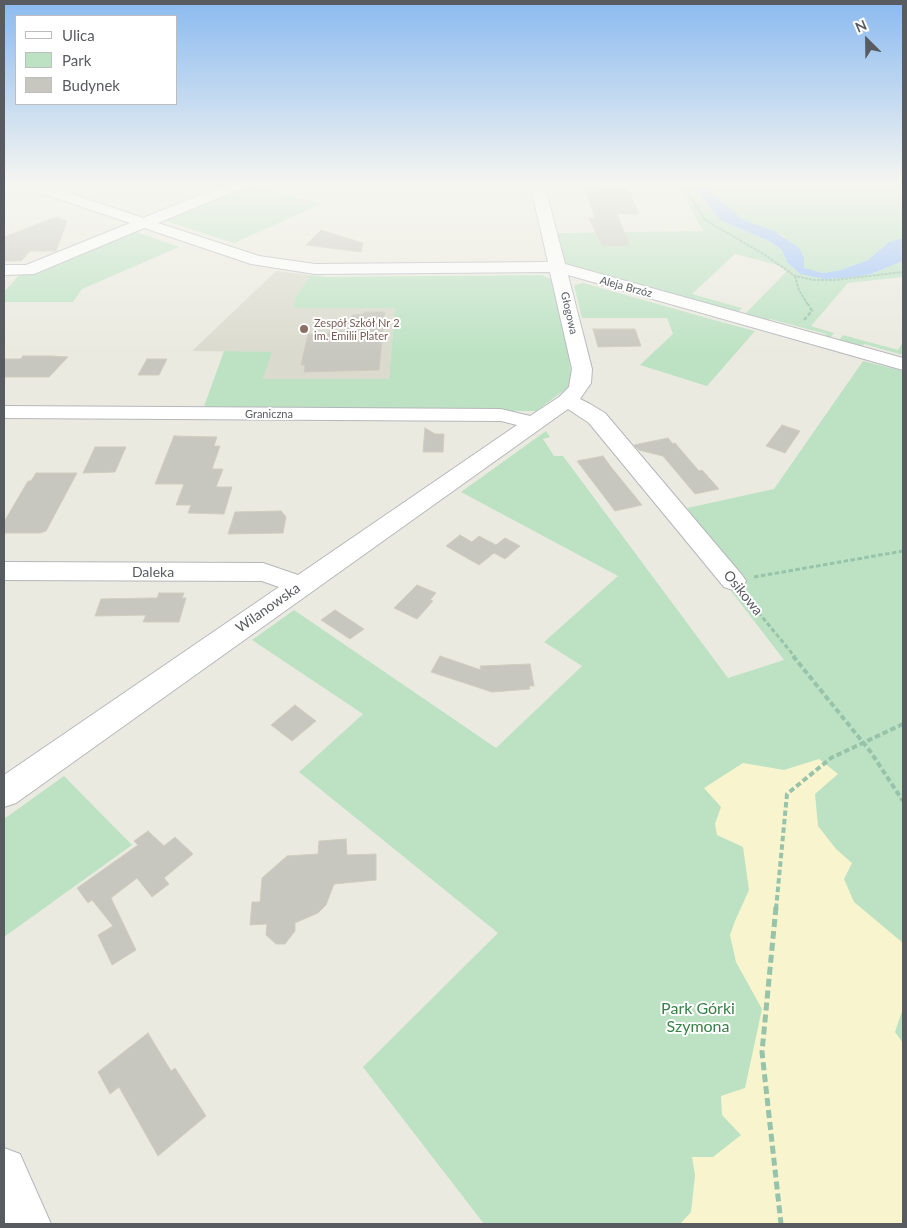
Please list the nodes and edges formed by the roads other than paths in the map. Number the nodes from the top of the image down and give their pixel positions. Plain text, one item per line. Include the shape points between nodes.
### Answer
1 (100, 240) edge
2 (197, 240) edge
3 (551, 240) edge
4 (557, 267) junction
5 (4, 270) edge
6 (903, 364) edge
7 (566, 401) junction
8 (4, 412) edge
9 (533, 422) junction
10 (4, 571) edge
11 (733, 581) road end
12 (298, 587) junction
13 (4, 793) edge
14 (4, 1170) edge
15 (28, 1224) edge

1 - 5 street via 28,270
2 - 4 street, Aleja Brzóz via 257,261 295,268
3 - 4 street, Głogowa
4 - 6 street, Aleja Brzóz
4 - 7 street, Głogowa via 582,369 581,383
7 - 9 street, Głogowa
7 - 11 street, Osikowa via 596,418
8 - 9 street, Graniczna via 501,415
9 - 12 street, Wilanowska
10 - 12 street, Daleka via 263,572
12 - 13 street, Wilanowska
14 - 15 street

